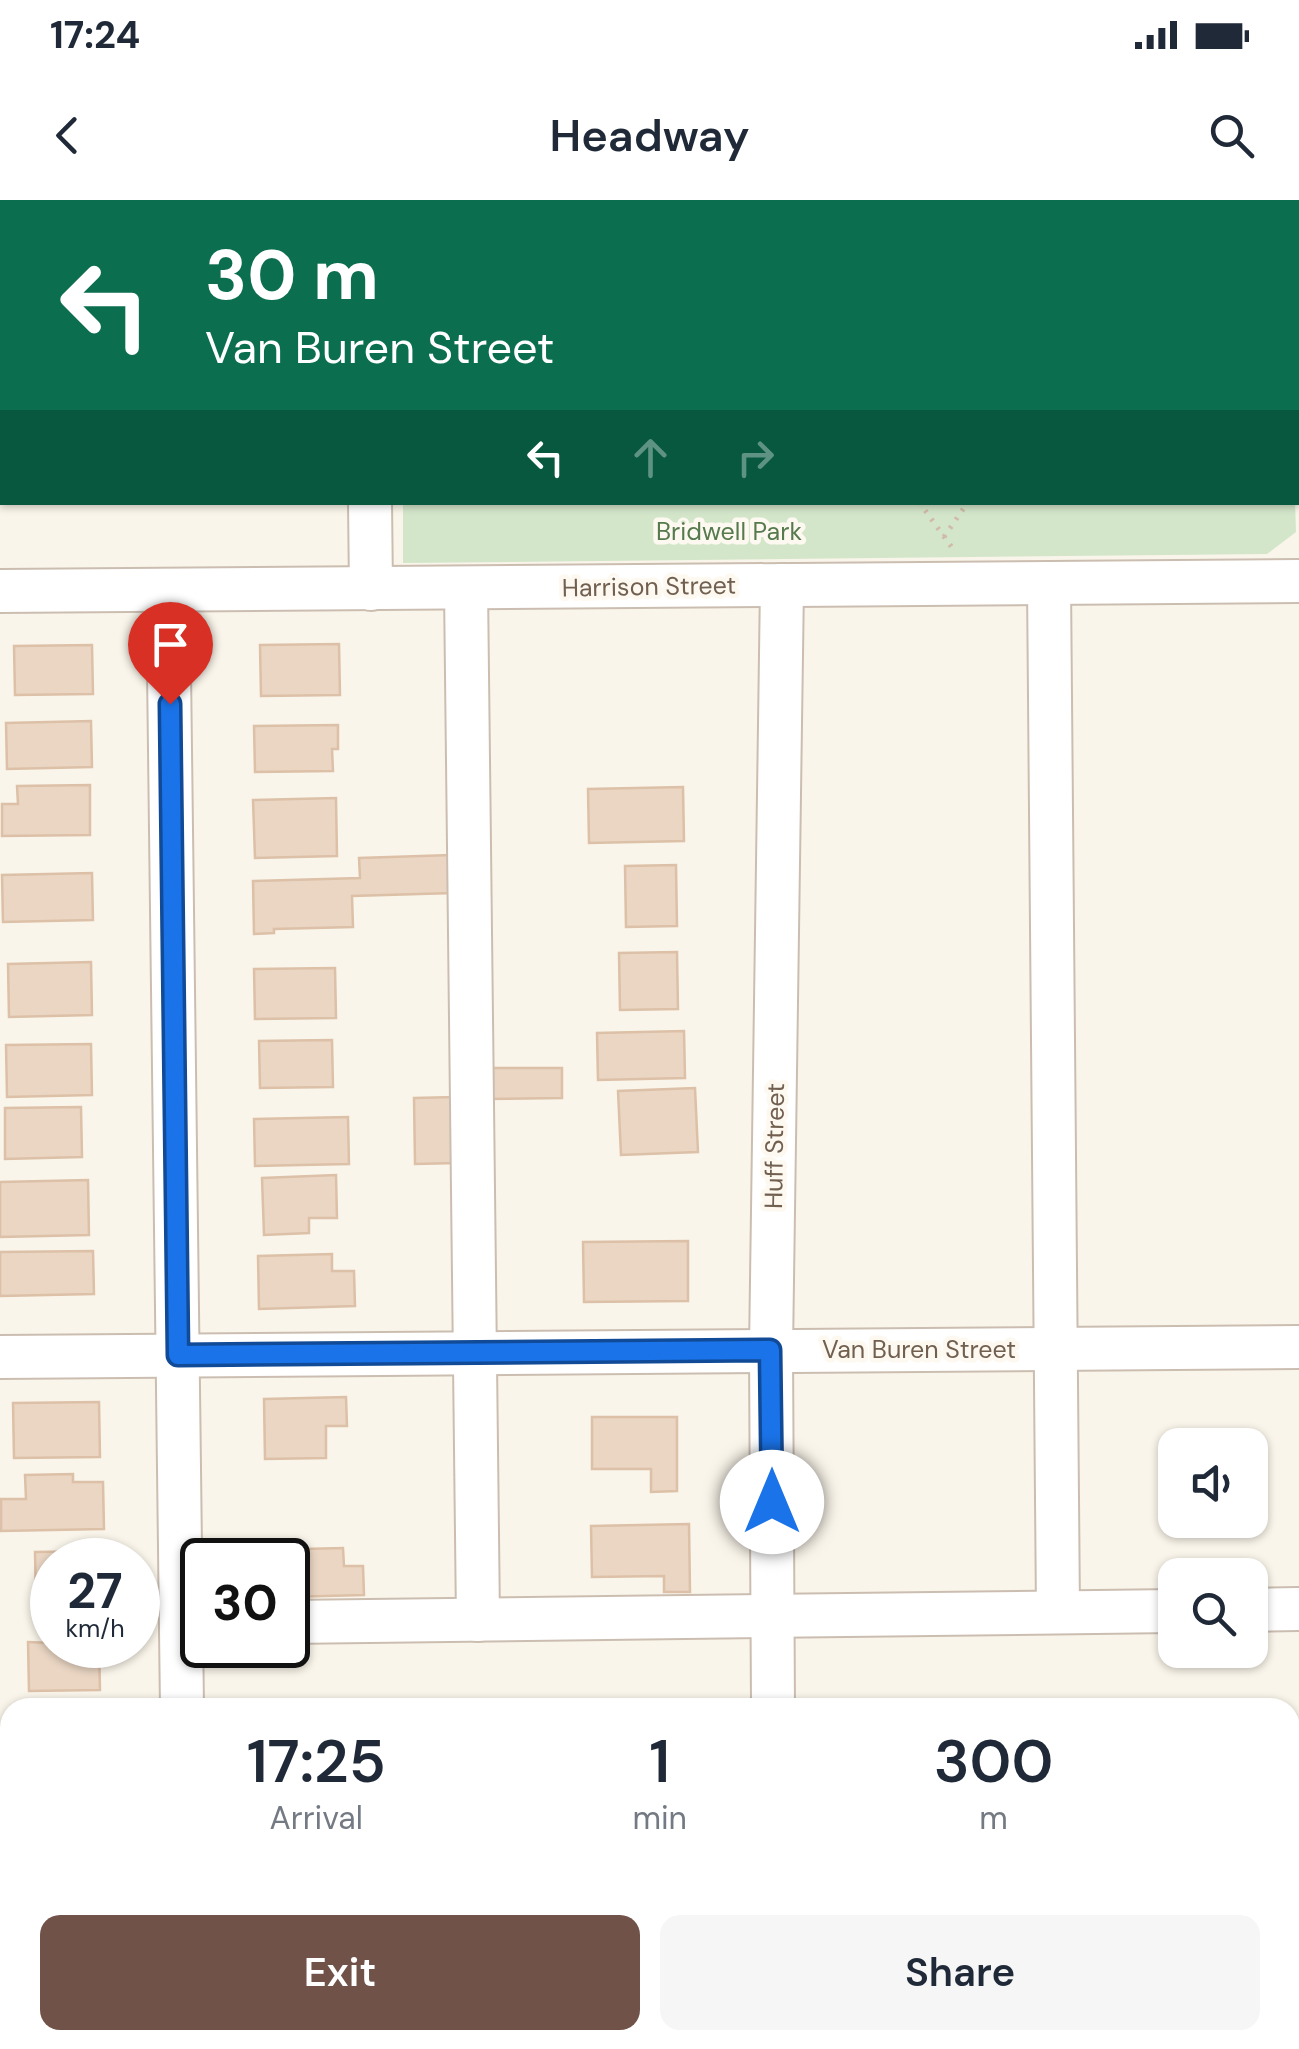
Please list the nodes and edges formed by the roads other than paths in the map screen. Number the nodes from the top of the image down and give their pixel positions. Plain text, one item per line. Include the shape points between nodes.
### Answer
1 (370, 505) edge
2 (1299, 581) edge
3 (1049, 583) junction
4 (782, 585) junction
5 (466, 588) junction
6 (371, 589) junction
7 (168, 590) junction
8 (0, 592) edge
9 (1299, 1346) edge
10 (1053, 1348) junction
11 (770, 1350) junction
12 (472, 1353) junction
13 (178, 1355) junction
14 (0, 1356) edge
15 (188, 1538) edge
16 (1299, 1609) edge
17 (1268, 1610) edge
18 (1158, 1611) edge
19 (1058, 1612) junction
20 (772, 1616) junction
21 (478, 1620) junction
22 (310, 1622) edge
23 (187, 1668) edge
24 (183, 1698) edge
25 (773, 1698) edge

1 - 6 street
2 - 3 street, Harrison Street
3 - 4 street, Harrison Street
3 - 10 street
4 - 5 street, Harrison Street
4 - 11 street, Huff Street
5 - 6 street, Harrison Street
5 - 12 street
6 - 7 street, Harrison Street
7 - 8 street, Harrison Street
7 - 13 street
9 - 10 street, Van Buren Street
10 - 11 street, Van Buren Street
10 - 19 street
11 - 12 street, Van Buren Street
11 - 20 street, Huff Street
12 - 13 street, Van Buren Street
12 - 21 street
13 - 14 street, Van Buren Street
13 - 15 street
16 - 17 street
18 - 19 street
19 - 20 street
20 - 21 street
20 - 25 street, Huff Street
21 - 22 street
23 - 24 street

